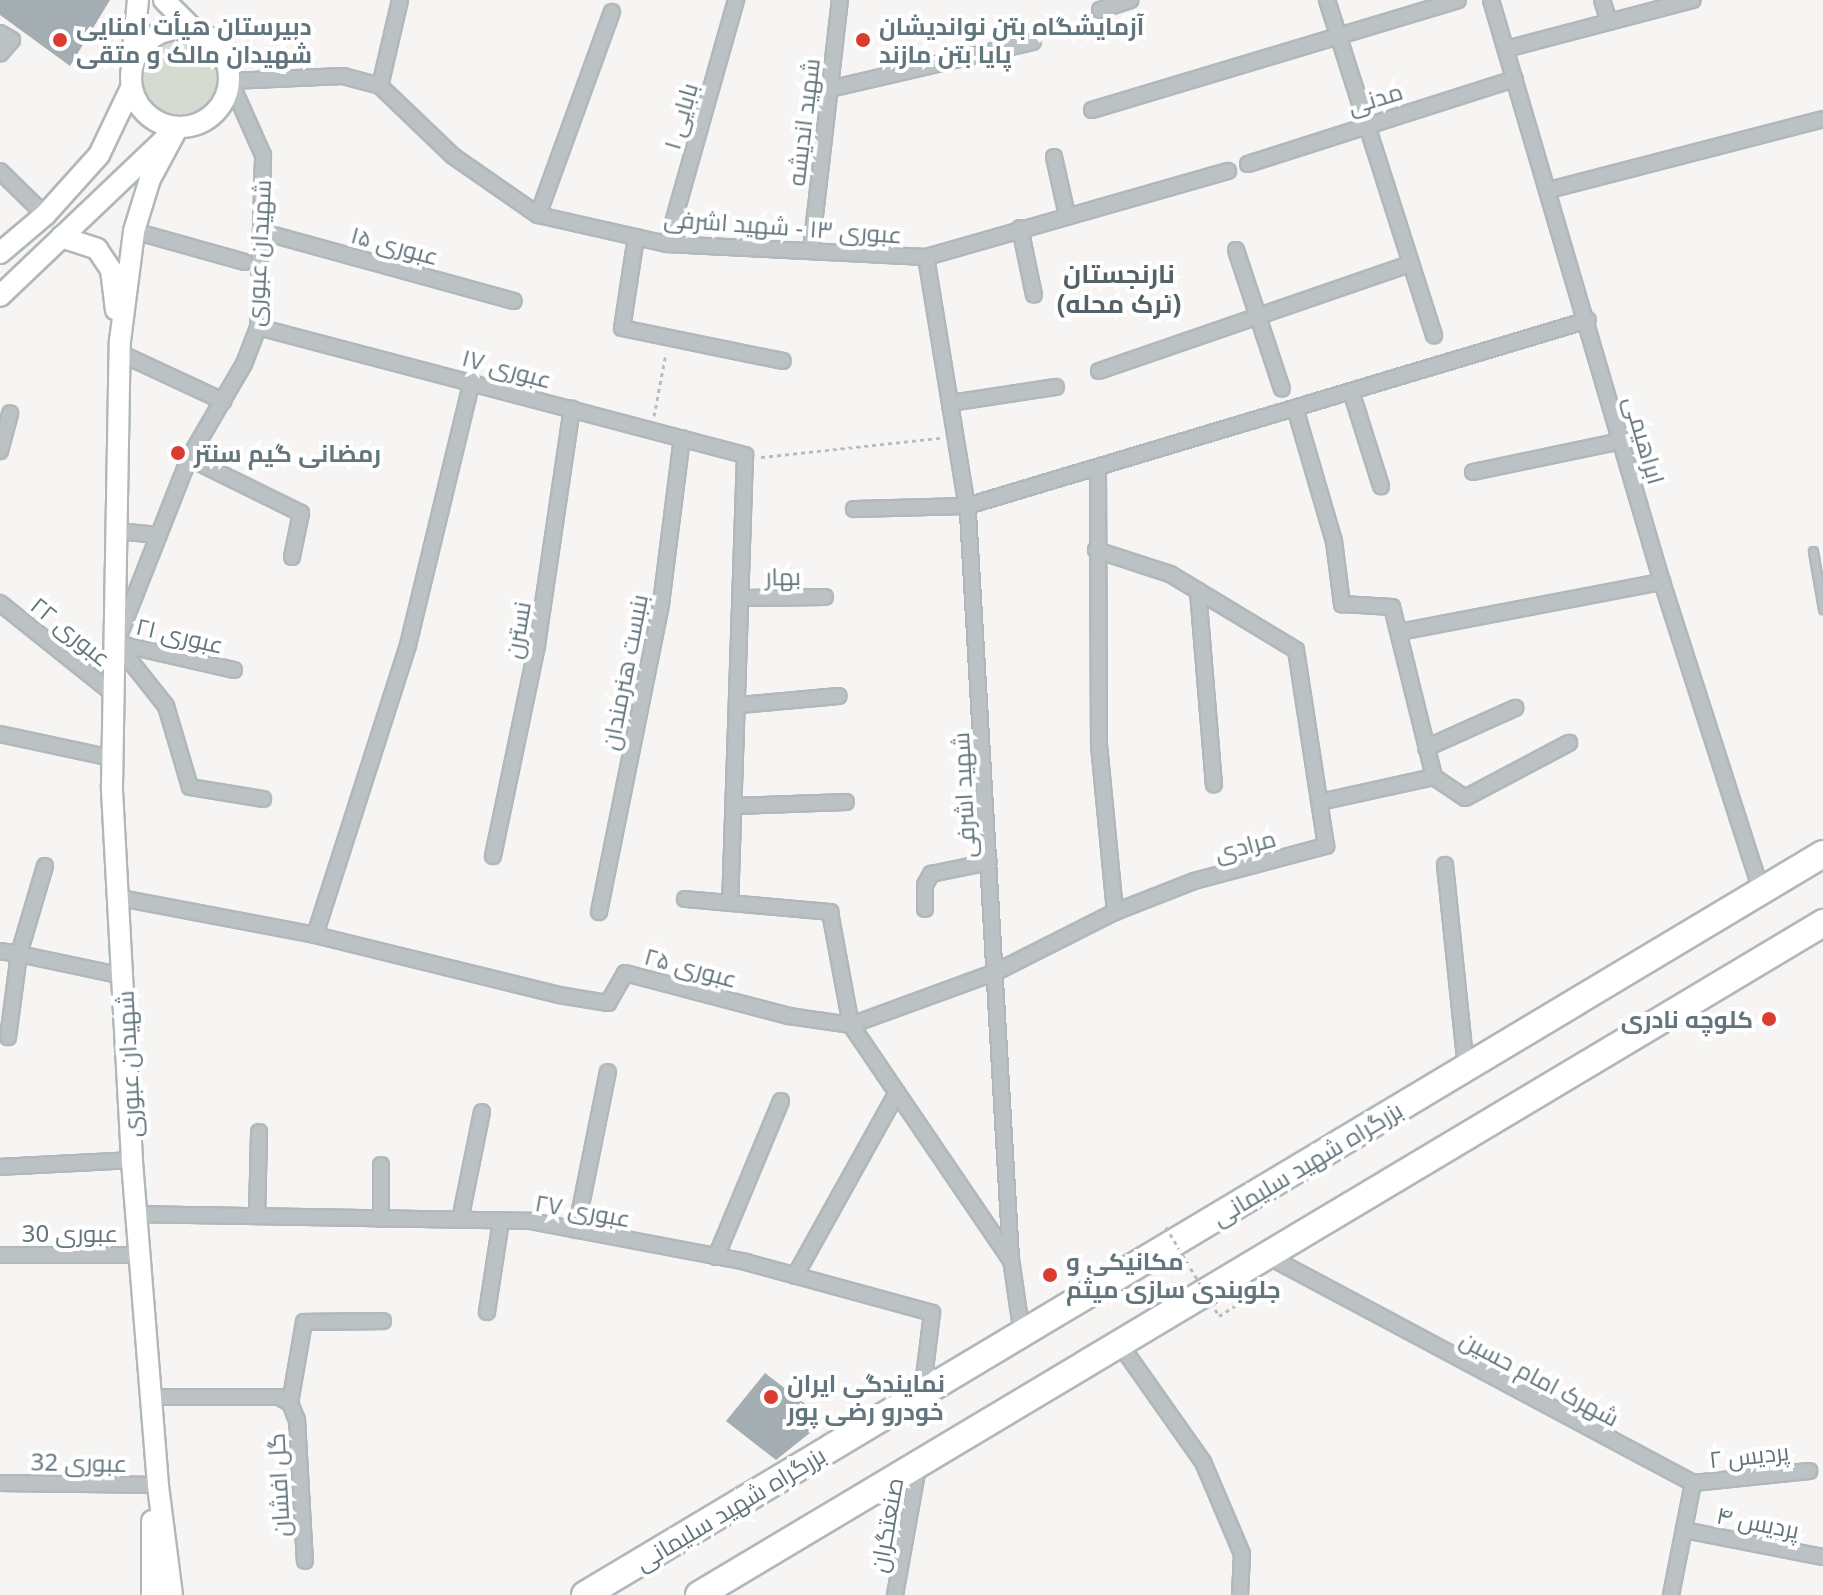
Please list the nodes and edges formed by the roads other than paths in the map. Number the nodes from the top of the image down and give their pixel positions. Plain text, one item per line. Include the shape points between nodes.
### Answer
1 (138, 0) edge
2 (164, 0) edge
3 (400, 0) edge
4 (736, 0) edge
5 (840, 0) edge
6 (1130, 0) edge
7 (1327, 0) edge
8 (1458, 0) edge
9 (1491, 0) edge
10 (1602, 0) edge
11 (1693, 0) edge
12 (1100, 10) dead end
13 (612, 12) dead end
14 (1609, 22) junction
15 (195, 31) junction
16 (0, 33) edge
17 (1339, 37) junction
18 (1033, 42) dead end
19 (1506, 49) junction
20 (0, 54) edge
21 (1515, 79) junction
22 (230, 81) junction
23 (131, 82) junction
24 (380, 86) junction
25 (829, 89) junction
26 (1092, 110) dead end
27 (1823, 119) edge
28 (1366, 123) junction
29 (178, 127) junction
30 (1054, 157) dead end
31 (1248, 164) dead end
32 (0, 171) edge
33 (1228, 171) dead end
34 (1549, 190) junction
35 (45, 215) junction
36 (538, 215) junction
37 (1067, 215) junction
38 (1020, 228) junction
39 (134, 231) junction
40 (263, 232) junction
41 (61, 237) junction
42 (636, 237) junction
43 (667, 244) junction
44 (811, 250) junction
45 (1236, 250) dead end
46 (0, 253) edge
47 (926, 257) junction
48 (245, 262) dead end
49 (1410, 264) junction
50 (1034, 295) dead end
51 (0, 296) edge
52 (514, 301) dead end
53 (1258, 318) junction
54 (1588, 320) junction
55 (258, 327) junction
56 (1434, 335) dead end
57 (120, 347) junction
58 (783, 361) dead end
59 (1099, 371) dead end
60 (472, 381) junction
61 (1056, 387) dead end
62 (1282, 389) dead end
63 (1351, 391) junction
64 (223, 401) junction
65 (950, 403) junction
66 (1295, 408) junction
67 (572, 409) junction
68 (10, 413) dead end
69 (682, 438) junction
70 (1622, 441) junction
71 (0, 451) edge
72 (189, 458) junction
73 (1098, 467) junction
74 (1473, 472) dead end
75 (1381, 486) dead end
76 (967, 506) junction
77 (854, 509) dead end
78 (116, 531) junction
79 (159, 535) junction
80 (1096, 550) junction
81 (1813, 551) dead end
82 (292, 557) dead end
83 (1662, 582) junction
84 (1198, 591) junction
85 (825, 597) dead end
86 (742, 598) junction
87 (0, 603) edge
88 (1823, 609) edge
89 (1399, 632) junction
90 (116, 643) junction
91 (234, 670) dead end
92 (114, 694) junction
93 (839, 696) dead end
94 (740, 705) junction
95 (1515, 708) dead end
96 (0, 734) edge
97 (1569, 743) dead end
98 (1426, 748) junction
99 (112, 758) junction
100 (1434, 777) junction
101 (1214, 784) dead end
102 (263, 799) dead end
103 (846, 802) dead end
104 (1320, 802) junction
105 (735, 806) junction
106 (1823, 854) edge
107 (493, 856) dead end
108 (989, 862) junction
109 (1445, 865) dead end
110 (45, 866) dead end
111 (1761, 891) junction
112 (120, 898) junction
113 (685, 899) dead end
114 (730, 903) junction
115 (925, 909) dead end
116 (599, 912) dead end
117 (1115, 912) junction
118 (1821, 925) edge
119 (315, 935) junction
120 (0, 951) edge
121 (19, 954) junction
122 (996, 972) junction
123 (123, 976) junction
124 (851, 1025) junction
125 (8, 1037) dead end
126 (1466, 1067) junction
127 (608, 1072) dead end
128 (897, 1093) junction
129 (781, 1101) dead end
130 (482, 1112) dead end
131 (259, 1132) dead end
132 (132, 1160) junction
133 (381, 1165) dead end
134 (0, 1167) edge
135 (137, 1214) junction
136 (257, 1216) junction
137 (381, 1219) junction
138 (460, 1220) junction
139 (501, 1221) junction
140 (576, 1230) junction
141 (0, 1255) edge
142 (141, 1255) junction
143 (1266, 1255) junction
144 (716, 1257) junction
145 (1011, 1259) junction
146 (795, 1276) junction
147 (487, 1312) dead end
148 (383, 1321) dead end
149 (1022, 1334) junction
150 (1119, 1343) junction
151 (922, 1393) junction
152 (151, 1397) junction
153 (290, 1403) junction
154 (919, 1462) junction
155 (1809, 1471) dead end
156 (0, 1483) edge
157 (1693, 1483) junction
158 (158, 1485) junction
159 (1684, 1530) junction
160 (1823, 1557) edge
161 (305, 1561) dead end
162 (705, 1590) edge
163 (152, 1595) edge
164 (172, 1595) edge
165 (585, 1595) edge
166 (895, 1595) edge
167 (1240, 1595) edge
168 (1671, 1595) edge

1 - 23 main road
2 - 15 main road
3 - 24 street
4 - 43 street, بابایی ۱
5 - 25 street, شهید اندیشه
6 - 12 street
7 - 17 street
8 - 17 street
9 - 19 street, ابراهیمی
10 - 14 street
11 - 14 street
13 - 36 street
14 - 19 street
15 - 22 main road via 217,45
15 - 23 main road via 170,29 147,41
16 - 20 street via 12,40
17 - 26 street
17 - 28 street
18 - 25 street
19 - 21 street, ابراهیمی
21 - 28 street, مدنی
21 - 34 street, ابراهیمی
22 - 24 street, عبوری ۱۳ - شهید اشرفی via 343,76
22 - 29 main road via 213,115
22 - 40 street, شهیدان عبوری via 263,155
23 - 29 main road via 153,119
23 - 35 main road via 99,155
24 - 36 street, عبوری ۱۳ - شهید اشرفی via 453,156
25 - 44 street, شهید اندیشه
27 - 34 street
28 - 31 street, مدنی
28 - 49 street
29 - 39 main road, شهیدان عبوری via 150,179
29 - 41 main road
30 - 37 street
32 - 35 street
33 - 37 street, عبوری ۱۳ - شهید اشرفی
34 - 54 street, ابراهیمی
35 - 46 main road
36 - 42 street, عبوری ۱۳ - شهید اشرفی
37 - 38 street, عبوری ۱۳ - شهید اشرفی
38 - 47 street, عبوری ۱۳ - شهید اشرفی
38 - 50 street
39 - 48 street
39 - 57 main road, شهیدان عبوری
40 - 52 street, عبوری ۱۵
40 - 55 street, شهیدان عبوری
41 - 51 main road
41 - 57 main road, شهیدان عبوری via 97,249 111,270
42 - 43 street, عبوری ۱۳ - شهید اشرفی
42 - 58 street via 622,328
43 - 44 street, عبوری ۱۳ - شهید اشرفی
44 - 47 street, عبوری ۱۳ - شهید اشرفی
45 - 53 street
47 - 65 street, شهید اشرفی
49 - 53 street
49 - 56 street
53 - 59 street
53 - 62 street
54 - 63 street
54 - 70 street, ابراهیمی
55 - 60 street, عبوری ۱۷
55 - 64 street, شهیدان عبوری
57 - 64 street
57 - 78 main road, شهیدان عبوری
60 - 67 street, عبوری ۱۷
60 - 119 street via 408,645
61 - 65 street
63 - 66 street
63 - 75 street
64 - 72 street, شهیدان عبوری
65 - 76 street, شهید اشرفی
66 - 73 street
66 - 89 street via 1334,541 1342,604 1392,607
67 - 69 street, عبوری ۱۷
67 - 107 street, نسترن via 537,645
68 - 71 street
69 - 86 street, عبوری ۱۷ via 745,455
69 - 116 street, بنبست هنرمندان via 661,604
70 - 74 street
70 - 83 street, ابراهیمی
72 - 79 street, شهیدان عبوری
72 - 82 street via 301,513
73 - 76 street
73 - 80 street
76 - 77 street
76 - 108 street, شهید اشرفی
78 - 79 street
78 - 90 main road, شهیدان عبوری
79 - 90 street, شهیدان عبوری
80 - 84 street via 1170,574
80 - 117 street via 1099,745
81 - 88 lane
83 - 89 street
83 - 111 street, ابراهیمی
84 - 101 street
84 - 104 street, مرادی via 1296,650
85 - 86 street, بهار
86 - 94 street
87 - 92 street, عبوری ۲۲
89 - 98 street
90 - 91 street, عبوری ۲۱
90 - 92 main road, شهیدان عبوری
90 - 102 street via 166,706 190,787
92 - 99 main road, شهیدان عبوری
93 - 94 street
94 - 105 street
95 - 98 street
96 - 99 street
97 - 100 street via 1465,798
98 - 100 street
99 - 112 main road, شهیدان عبوری
100 - 104 street
103 - 105 street
104 - 117 street, مرادی via 1326,846 1194,881
105 - 114 street
106 - 111 highway, بزرگراه شهید سلیمانی
108 - 115 street via 931,874 925,885
108 - 122 street, شهید اشرفی
109 - 126 street
110 - 121 street
111 - 126 highway, بزرگراه شهید سلیمانی
112 - 119 street, عبوری ۲۵
112 - 123 main road, شهیدان عبوری
113 - 114 street
114 - 124 street via 830,912
117 - 122 street, مرادی
118 - 143 highway
119 - 124 street, عبوری ۲۵ via 559,995 608,1003 625,973 789,1016
120 - 121 street
121 - 123 street
121 - 125 street
122 - 124 street, مرادی
122 - 145 street, شهید اشرفی
123 - 132 main road, شهیدان عبوری
124 - 128 street
126 - 149 highway, بزرگراه شهید سلیمانی
127 - 140 street
128 - 145 street
128 - 146 street
129 - 144 street
130 - 138 street
131 - 136 street
132 - 134 street
132 - 135 main road, شهیدان عبوری
133 - 137 street
135 - 136 street, عبوری ۲۷
135 - 142 main road, شهیدان عبوری
136 - 137 street, عبوری ۲۷
137 - 138 street, عبوری ۲۷
138 - 139 street, عبوری ۲۷
139 - 140 street, عبوری ۲۷
139 - 147 street
140 - 144 street, عبوری ۲۷
141 - 142 street, عبوری 30
142 - 152 main road, شهیدان عبوری
143 - 150 highway
143 - 157 street, شهرک امام حسین
144 - 146 street, عبوری ۲۷
145 - 149 street, شهید اشرفی
146 - 151 street, عبوری ۲۷ via 932,1313
148 - 153 street via 304,1322
149 - 151 highway, بزرگراه شهید سلیمانی
150 - 154 highway
150 - 167 street via 1203,1462 1242,1554
151 - 165 highway, بزرگراه شهید سلیمانی
152 - 153 street, گل افشان via 279,1397
152 - 158 main road, شهیدان عبوری
153 - 161 street, گل افشان via 297,1420
154 - 162 highway
154 - 166 street, صنعتگران
155 - 157 street, پردیس ۲
156 - 158 street, عبوری 32
157 - 159 street
158 - 163 main road, شهیدان عبوری via 152,1514
158 - 164 main road, شهیدان عبوری
159 - 160 street, پردیس ۴
159 - 168 street

